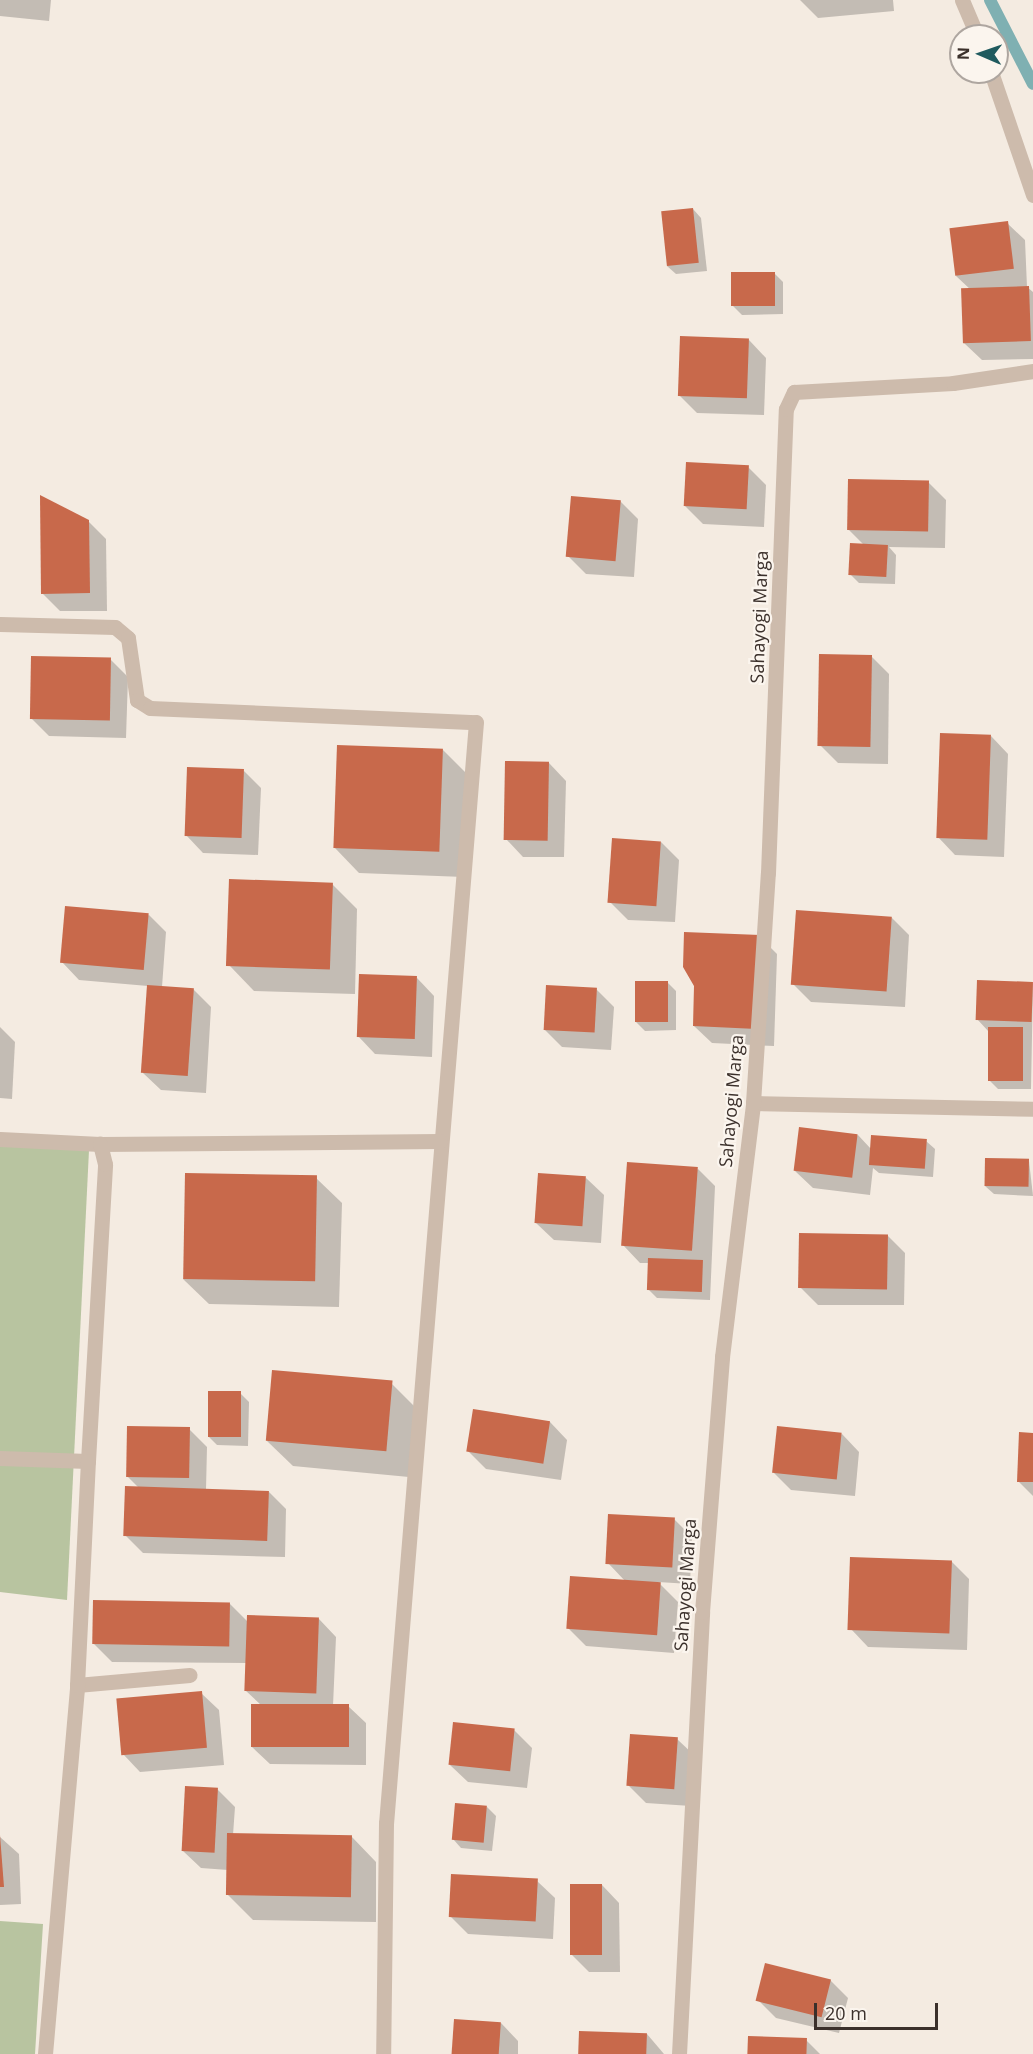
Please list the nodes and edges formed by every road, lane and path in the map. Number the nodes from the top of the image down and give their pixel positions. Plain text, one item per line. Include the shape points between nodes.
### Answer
1 (962, 0) edge
2 (971, 24) edge
3 (995, 84) edge
4 (1033, 195) edge
5 (1033, 371) edge
6 (0, 624) edge
7 (753, 1103) junction
8 (1033, 1109) edge
9 (0, 1139) edge
10 (440, 1141) junction
11 (100, 1144) junction
12 (0, 1458) edge
13 (88, 1461) junction
14 (190, 1675) dead end
15 (77, 1685) junction
16 (45, 2054) edge
17 (383, 2054) edge
18 (679, 2054) edge

1 - 2 street
3 - 4 street
5 - 7 street, Sahayogi Marga via 953,383 794,392 786,409 768,873
6 - 10 street via 115,627 128,638 137,700 150,708 476,722
7 - 8 street
7 - 18 street, Sahayogi Marga via 722,1357
9 - 11 street
10 - 11 street
10 - 17 street via 386,1823
11 - 13 street via 105,1164
12 - 13 street
13 - 15 street
14 - 15 street
15 - 16 street

